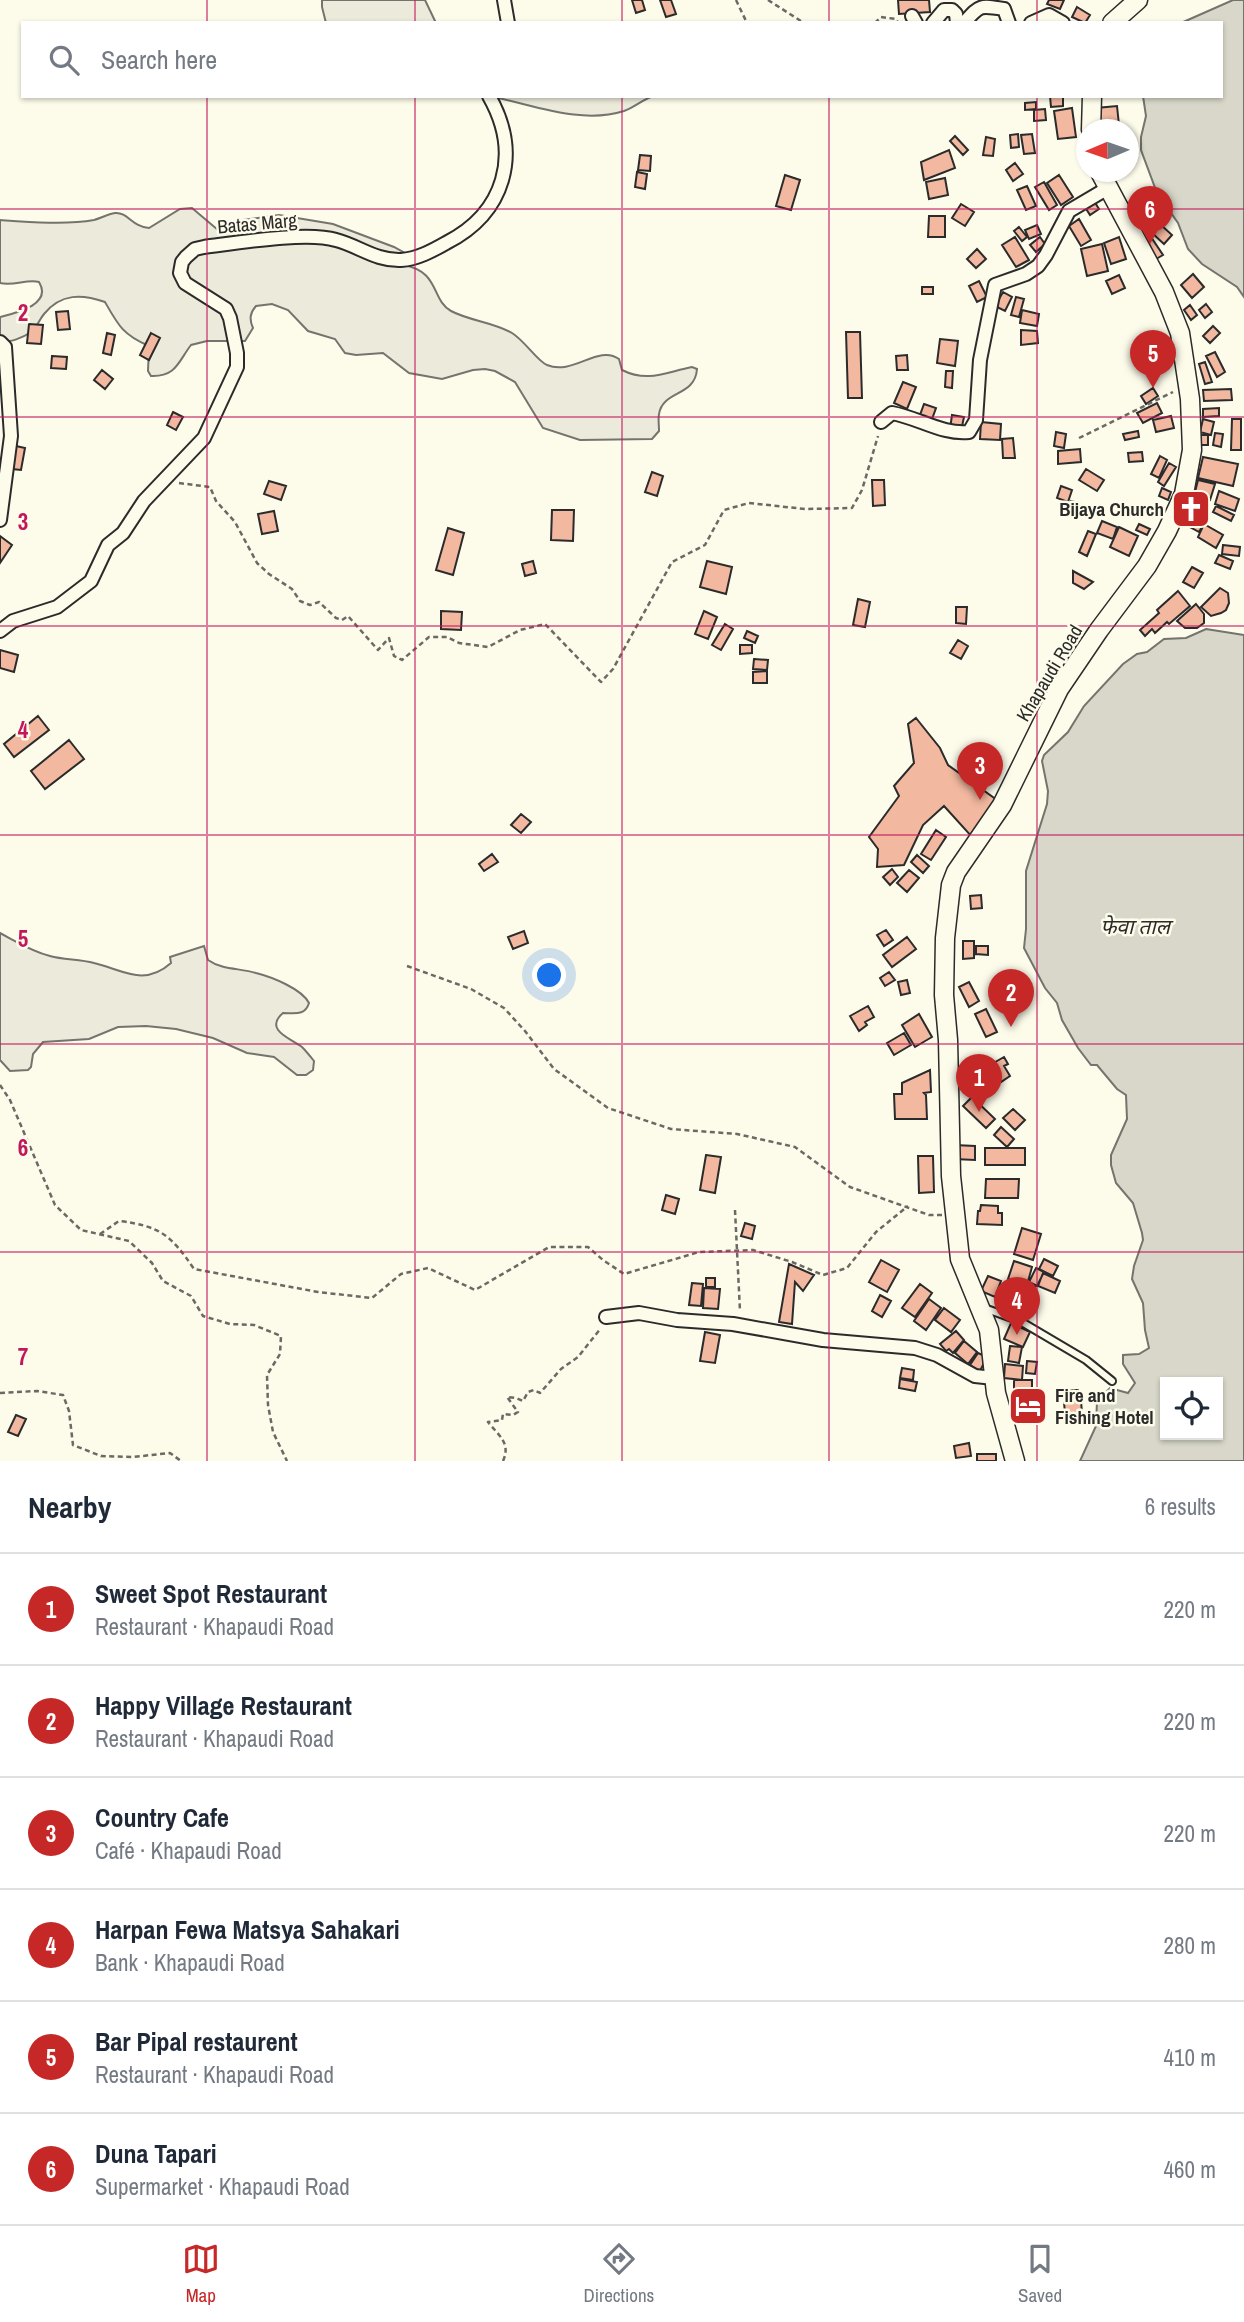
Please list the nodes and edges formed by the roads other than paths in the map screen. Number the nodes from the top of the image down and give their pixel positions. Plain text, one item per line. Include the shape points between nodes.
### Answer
1 (504, 0) edge
2 (1138, 0) edge
3 (509, 21) edge
4 (935, 21) edge
5 (957, 21) edge
6 (966, 21) edge
7 (1008, 21) edge
8 (1035, 21) edge
9 (1059, 21) edge
10 (1114, 21) edge
11 (490, 98) edge
12 (1092, 98) edge
13 (1091, 119) edge
14 (1102, 182) edge
15 (1105, 182) edge
16 (0, 342) edge
17 (881, 422) road end
18 (0, 520) edge
19 (0, 631) edge
20 (1014, 1293) dead end
21 (979, 1307) junction
22 (1004, 1315) junction
23 (606, 1317) road end
24 (994, 1378) junction
25 (1112, 1381) dead end
26 (1015, 1461) edge

1 - 3 street
2 - 10 main road
4 - 5 street via 944,10 952,10
6 - 7 street via 980,7 1004,9
8 - 9 street via 1048,15
11 - 19 street, Batas Marg via 506,136 503,176 484,215 452,240 399,260 383,259 335,239 309,237 204,247 182,261 180,273 185,283 226,309 235,343 237,367 204,438 108,545 91,581 80,592 58,607 13,621
12 - 13 main road
14 - 17 street via 1069,211 1038,267 995,285 976,419 969,432 954,434 912,416 892,413
15 - 21 main road, Khapaudi Road via 1164,292 1180,333 1189,385 1192,450 1184,494 1167,531 1059,689 1002,805 951,886 944,995 951,1175 960,1259
16 - 18 street via 5,346 11,436
20 - 22 lane
21 - 22 lane
21 - 24 main road, Khapaudi Road via 989,1330
22 - 25 lane via 1086,1360
23 - 24 street via 639,1313 823,1340 915,1348 975,1376
24 - 26 main road, Khapaudi Road

